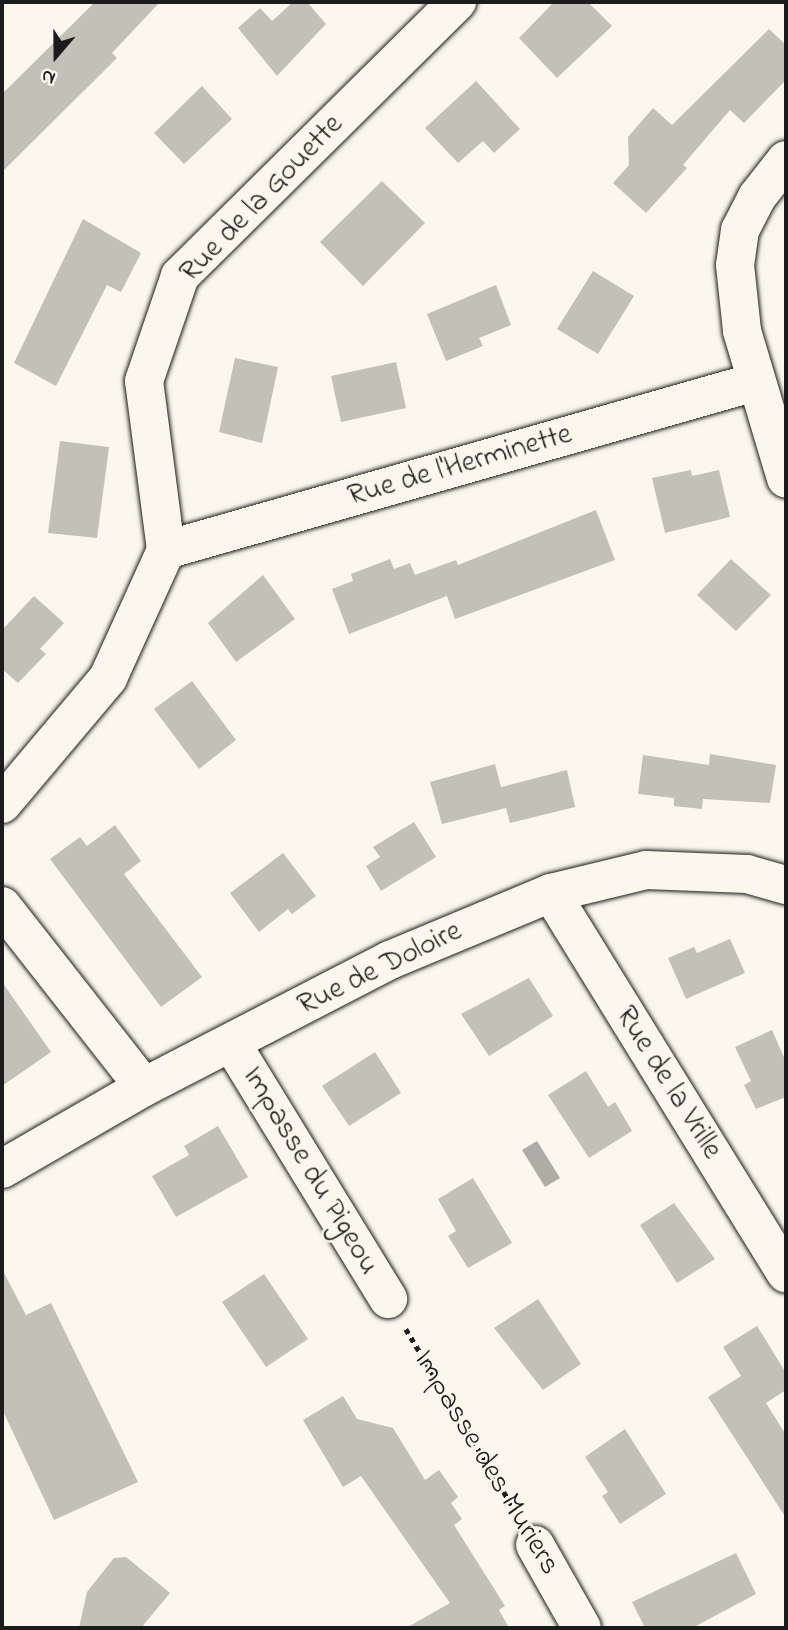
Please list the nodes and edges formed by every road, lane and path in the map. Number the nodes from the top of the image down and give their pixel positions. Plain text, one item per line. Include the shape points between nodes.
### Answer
1 (457, 2) edge
2 (786, 160) edge
3 (755, 382) junction
4 (786, 479) edge
5 (166, 550) junction
6 (2, 804) edge
7 (786, 885) edge
8 (551, 893) junction
9 (2, 906) edge
10 (232, 1044) junction
11 (144, 1087) junction
12 (2, 1169) edge
13 (786, 1273) edge
14 (388, 1299) joint
15 (535, 1545) joint
16 (582, 1628) edge

1 - 5 street, Rue de la Gouette via 180,276 145,381
2 - 3 street via 757,197 740,230 735,265 742,331
3 - 4 street
3 - 5 street, Rue de l'Herminette
5 - 6 street via 108,678
7 - 8 street, Rue de Doloire via 747,874 646,870
8 - 10 street, Rue de Doloire via 390,960
8 - 13 street, Rue de la Vrille
9 - 11 street
10 - 11 street, Rue de Doloire
10 - 14 street, Impasse du Pigeou
11 - 12 street, Rue de Doloire
14 - 15 path, Impasse des Muriers
15 - 16 street, Impasse des Muriers

